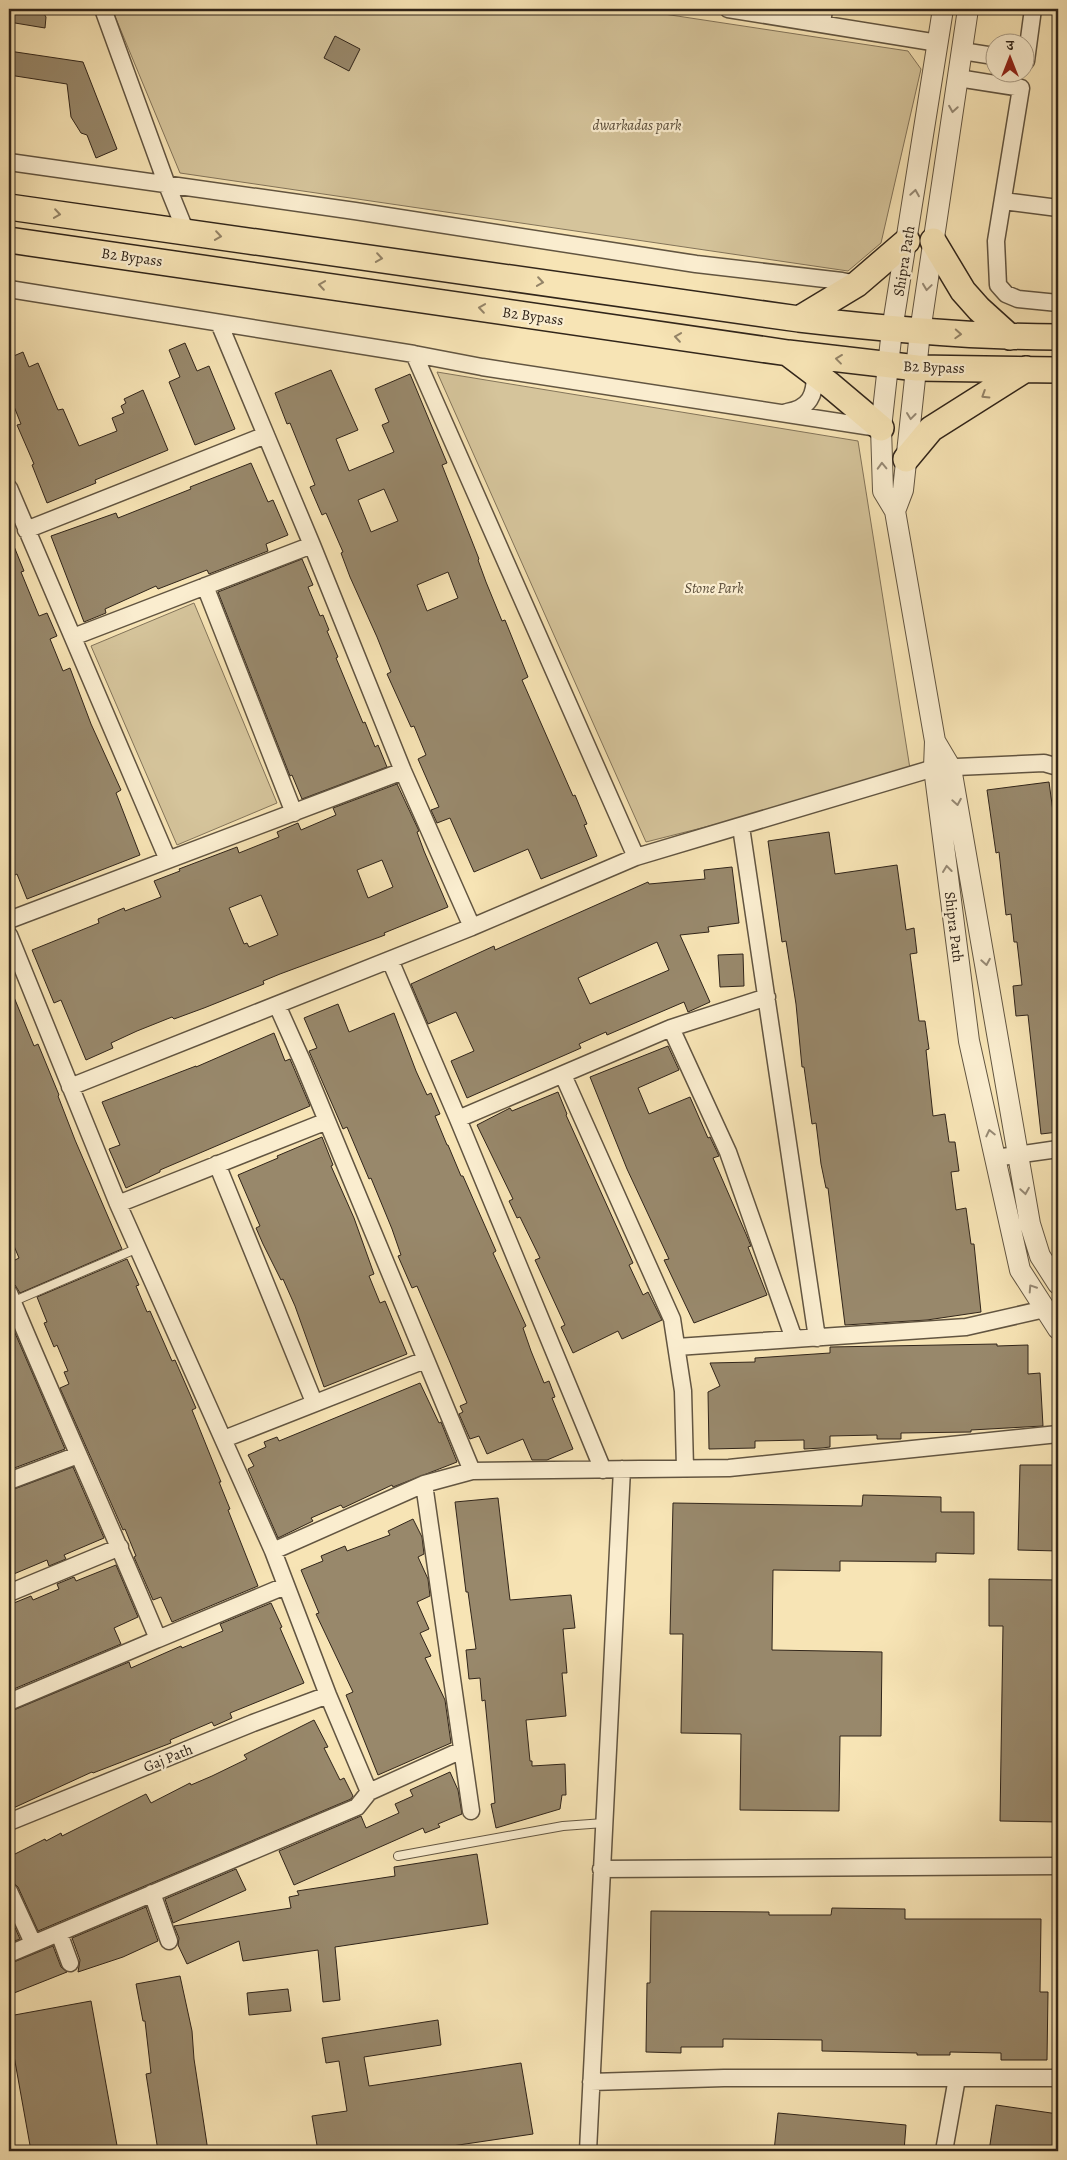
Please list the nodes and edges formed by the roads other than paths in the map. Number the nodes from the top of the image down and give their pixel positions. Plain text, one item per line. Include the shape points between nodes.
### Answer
1 (103, 9) edge
2 (728, 9) edge
3 (943, 9) edge
4 (968, 9) edge
5 (1033, 9) edge
6 (824, 16) edge
7 (1030, 32) edge
8 (938, 43) junction
9 (962, 51) junction
10 (984, 54) edge
11 (984, 75) edge
12 (958, 78) junction
13 (1022, 82) edge
14 (9, 162) edge
15 (167, 186) junction
16 (1003, 201) junction
17 (9, 207) edge
18 (1058, 208) edge
19 (186, 232) junction
20 (9, 240) edge
21 (933, 241) junction
22 (907, 242) junction
23 (857, 284) junction
24 (9, 289) edge
25 (1058, 303) edge
26 (799, 319) junction
27 (219, 324) junction
28 (892, 330) junction
29 (920, 332) junction
30 (1010, 337) junction
31 (1058, 337) edge
32 (788, 353) junction
33 (414, 354) junction
34 (887, 365) junction
35 (917, 368) junction
36 (1026, 369) junction
37 (1058, 370) edge
38 (815, 374) junction
39 (783, 413) junction
40 (880, 428) junction
41 (266, 435) junction
42 (906, 459) junction
43 (9, 488) edge
44 (895, 511) junction
45 (26, 530) junction
46 (312, 545) junction
47 (205, 586) junction
48 (72, 637) junction
49 (1058, 767) edge
50 (942, 768) junction
51 (403, 771) junction
52 (294, 813) junction
53 (742, 827) junction
54 (636, 857) junction
55 (168, 860) junction
56 (9, 920) edge
57 (472, 927) junction
58 (9, 936) edge
59 (390, 960) junction
60 (767, 997) junction
61 (276, 1005) junction
62 (671, 1028) junction
63 (563, 1074) junction
64 (70, 1087) junction
65 (458, 1119) junction
66 (326, 1121) junction
67 (1058, 1149) edge
68 (1019, 1155) junction
69 (995, 1158) junction
70 (217, 1164) junction
71 (118, 1204) junction
72 (138, 1248) junction
73 (1058, 1284) edge
74 (11, 1298) edge
75 (1045, 1309) junction
76 (1058, 1329) edge
77 (817, 1338) junction
78 (794, 1340) junction
79 (677, 1347) junction
80 (425, 1360) junction
81 (314, 1402) junction
82 (1058, 1434) edge
83 (224, 1439) junction
84 (78, 1455) junction
85 (685, 1468) junction
86 (622, 1469) junction
87 (603, 1470) junction
88 (472, 1471) junction
89 (9, 1481) edge
90 (424, 1484) junction
91 (120, 1547) junction
92 (273, 1551) junction
93 (284, 1586) junction
94 (9, 1593) edge
95 (158, 1639) junction
96 (328, 1695) junction
97 (9, 1702) edge
98 (462, 1750) junction
99 (369, 1792) junction
100 (471, 1811) dead end
101 (9, 1822) edge
102 (604, 1823) junction
103 (398, 1856) dead end
104 (1058, 1866) edge
105 (601, 1869) junction
106 (9, 1891) edge
107 (152, 1893) junction
108 (59, 1933) junction
109 (169, 1941) dead end
110 (33, 1943) junction
111 (9, 1954) edge
112 (70, 1963) dead end
113 (957, 2078) junction
114 (1058, 2078) edge
115 (591, 2082) junction
116 (588, 2151) edge
117 (944, 2151) edge

1 - 15 street
2 - 6 street
3 - 8 street, Shipra Path
4 - 9 street, Shipra Path
5 - 7 street
6 - 8 street
22 -> 8 street, Shipra Path
9 - 10 street
9 - 12 street, Shipra Path
11 - 12 street
12 -> 21 street, Shipra Path
13 - 16 street
14 - 15 street
15 - 19 street
15 - 23 street via 355,211 696,264
16 - 18 street
16 - 25 street via 996,241 998,285 1006,294 1018,299
17 -> 19 main road
19 -> 26 main road
32 -> 20 main road, B2 Bypass
21 -> 29 street, Shipra Path
21 - 30 main road via 963,291
22 - 23 main road
22 - 28 street, Shipra Path
23 - 26 main road
24 - 27 street
26 - 28 main road
27 - 33 street
27 - 41 street
28 - 29 main road
28 - 34 street, Shipra Path
29 -> 30 main road
29 - 35 street, Shipra Path
30 - 31 main road
34 -> 32 main road, B2 Bypass
32 - 38 main road
33 - 39 street
33 - 54 street
34 - 35 main road, B2 Bypass
34 - 40 street, Shipra Path
35 - 36 main road, B2 Bypass
35 -> 42 street, Shipra Path
36 - 37 main road, B2 Bypass
36 -> 42 main road via 931,429
38 - 39 street via 813,396 807,404
38 - 40 main road
39 - 40 street
44 -> 40 street, Shipra Path via 883,491
41 - 45 street
41 - 46 street
42 - 44 street, Shipra Path via 903,490
43 - 45 street
44 - 50 street, Shipra Path
45 - 48 street
46 - 47 street
46 - 51 street
47 - 48 street
47 - 52 street
48 - 55 street
49 - 50 street via 1044,763
50 - 53 street
50 -> 68 street
69 -> 50 street, Shipra Path via 969,1041
51 - 52 street
51 - 57 street
52 - 55 street
53 - 54 street
53 - 60 street
54 - 57 street
55 - 56 street
57 - 59 street
58 - 64 street
59 - 61 street
59 - 65 street
60 - 62 street
60 - 77 street
61 - 64 street
61 - 66 street
62 - 63 street
62 - 78 street via 728,1152
63 - 65 street
63 - 79 street via 672,1319
64 - 71 street
65 - 87 street
66 - 70 street
66 - 80 street
67 - 68 street
68 - 69 street
68 -> 73 street via 1030,1224 1040,1256
75 -> 69 street, Shipra Path via 1020,1270
70 - 71 street
70 - 81 street
71 - 72 street
72 - 74 lane
72 - 83 street
74 - 84 street
75 - 76 street, Shipra Path
75 - 77 street via 966,1327
77 - 78 street
78 - 79 street
79 - 85 street via 684,1391
80 - 81 street
80 - 88 street
81 - 83 street
82 - 85 street via 729,1468
83 - 92 street
84 - 89 street
84 - 91 street
85 - 86 street
86 - 87 street
86 - 102 street
87 - 88 street
88 - 90 street
90 - 92 street
90 - 98 street
91 - 94 street
91 - 95 street
92 - 93 street
93 - 95 street
93 - 96 street
95 - 97 street
96 - 99 street
96 - 101 street, Gaj Path
98 - 99 street
98 - 100 street
99 - 107 street via 357,1807
102 - 103 lane via 563,1826
102 - 105 street
104 - 105 street
105 - 115 street
106 - 110 street
107 - 108 street
107 - 109 street
108 - 110 street
108 - 112 street
110 - 111 street
113 - 114 street
113 - 115 street
113 - 117 street
115 - 116 street

